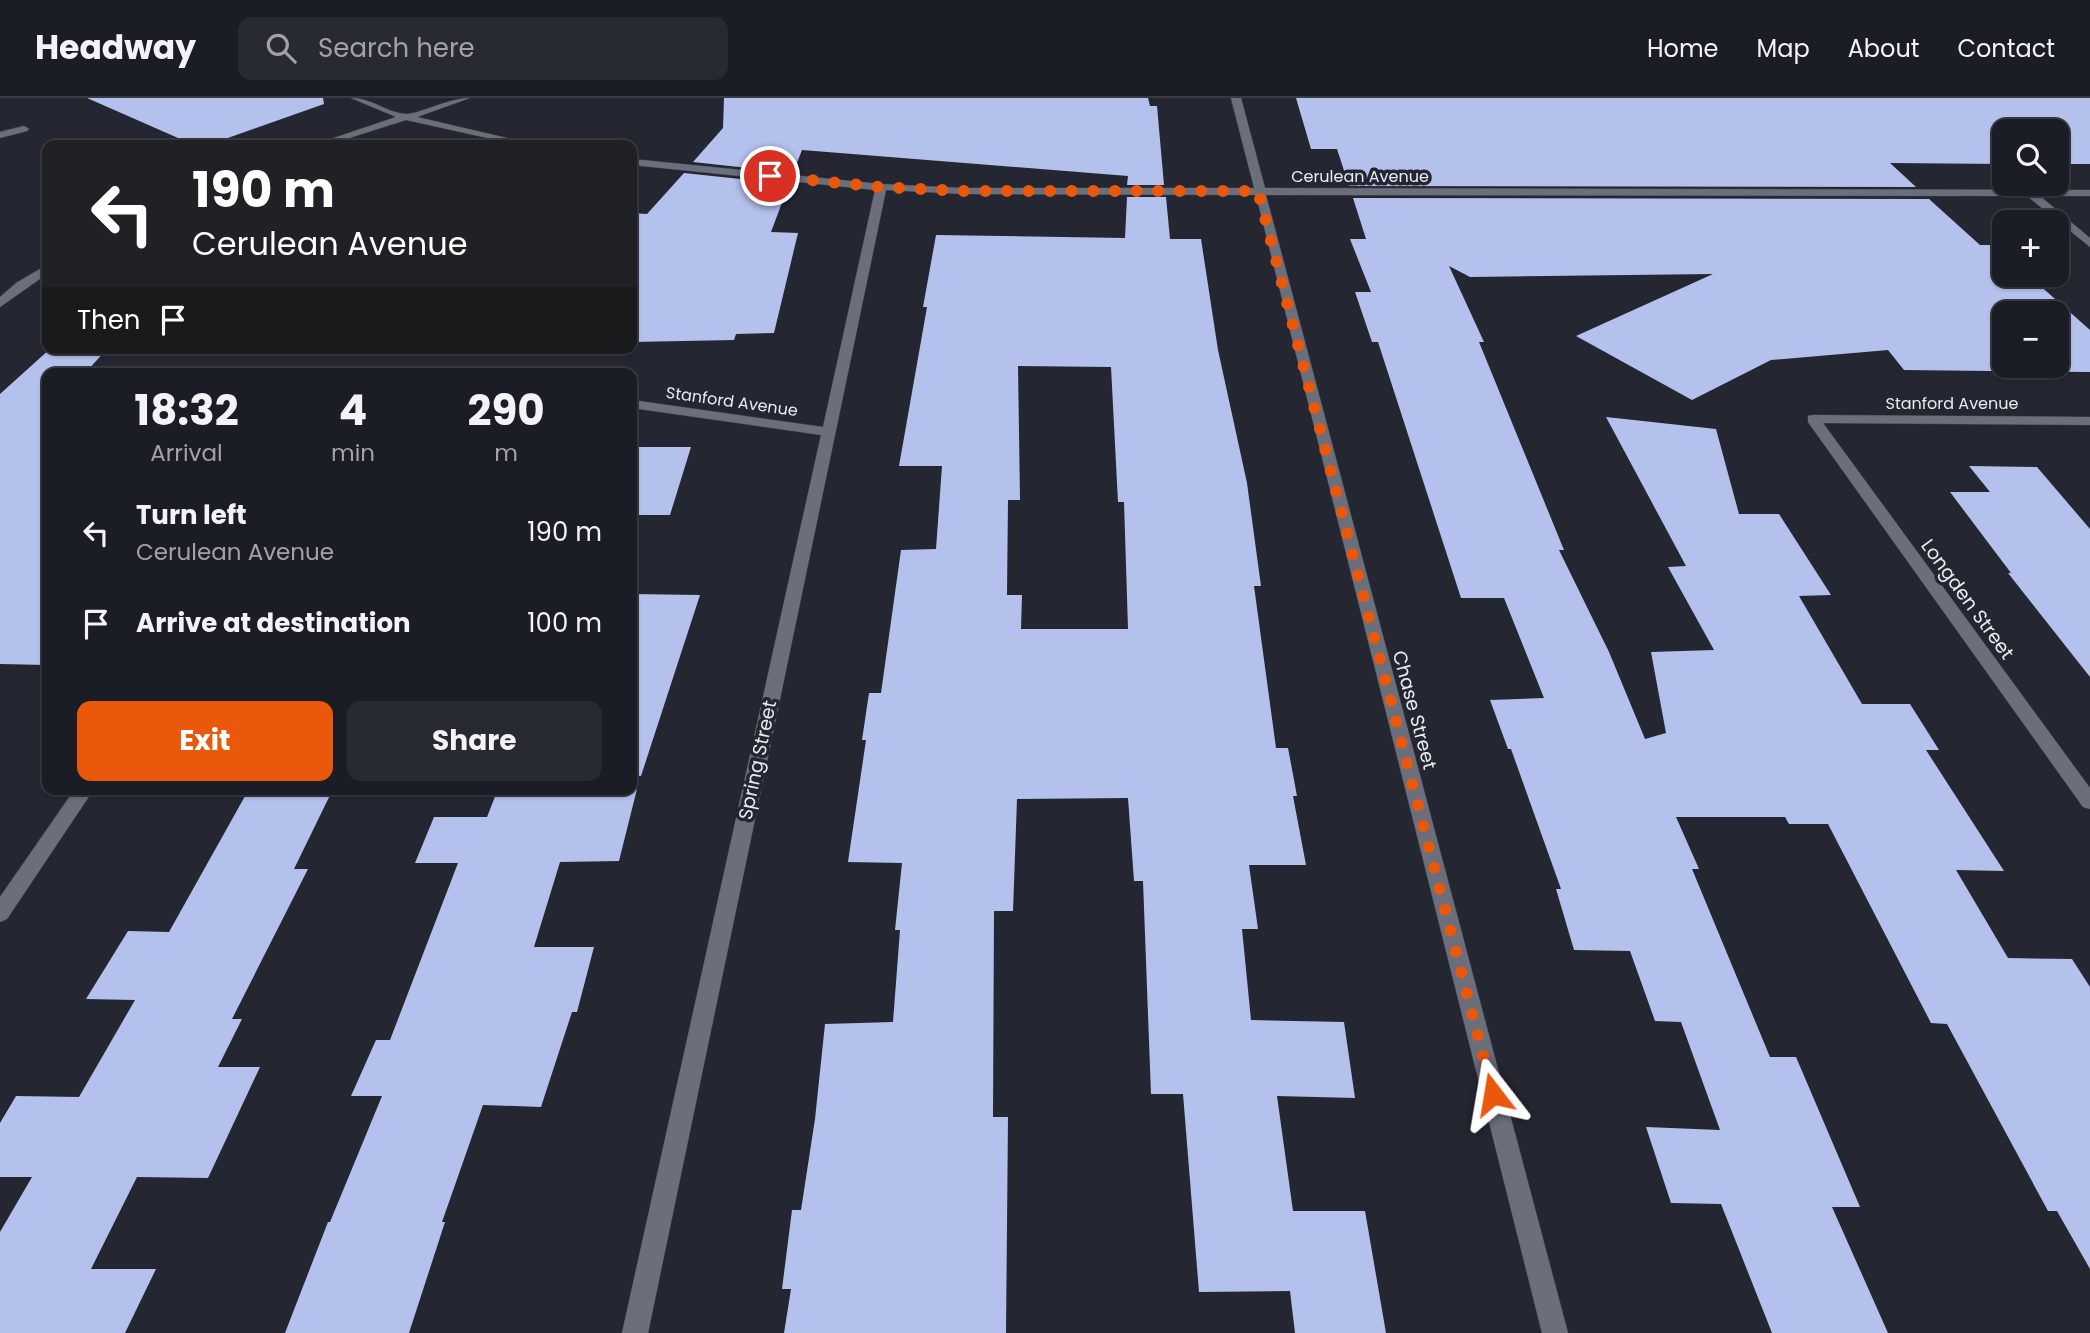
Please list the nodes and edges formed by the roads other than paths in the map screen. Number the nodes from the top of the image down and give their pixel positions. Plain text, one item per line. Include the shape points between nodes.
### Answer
1 (356, 98) edge
2 (465, 98) edge
3 (1236, 98) edge
4 (405, 117) junction
5 (24, 130) dead end
6 (0, 135) edge
7 (334, 140) edge
8 (509, 140) edge
9 (637, 163) edge
10 (881, 187) junction
11 (1258, 191) junction
12 (1992, 192) edge
13 (2069, 192) edge
14 (2090, 192) edge
15 (2035, 196) edge
16 (2090, 244) edge
17 (42, 273) edge
18 (0, 284) edge
19 (20, 286) junction
20 (0, 303) edge
21 (637, 405) edge
22 (1813, 419) joint
23 (2090, 421) edge
24 (827, 432) junction
25 (81, 795) edge
26 (2090, 802) edge
27 (0, 913) edge
28 (635, 1333) edge
29 (1555, 1333) edge

1 - 4 street
2 - 4 street
3 - 11 street, Chase Street
4 - 7 street
4 - 8 street
5 - 6 street
9 - 10 street, Cerulean Avenue
10 - 11 street, Cerulean Avenue
10 - 24 street, Spring Street
11 - 12 street, Cerulean Avenue
11 - 29 street, Chase Street
13 - 14 street, Cerulean Avenue
15 - 16 street
17 - 19 street
18 - 19 street
19 - 20 street
21 - 24 street, Stanford Avenue
22 - 23 street, Stanford Avenue
22 - 26 street, Longden Street
24 - 28 street, Spring Street
25 - 27 street

